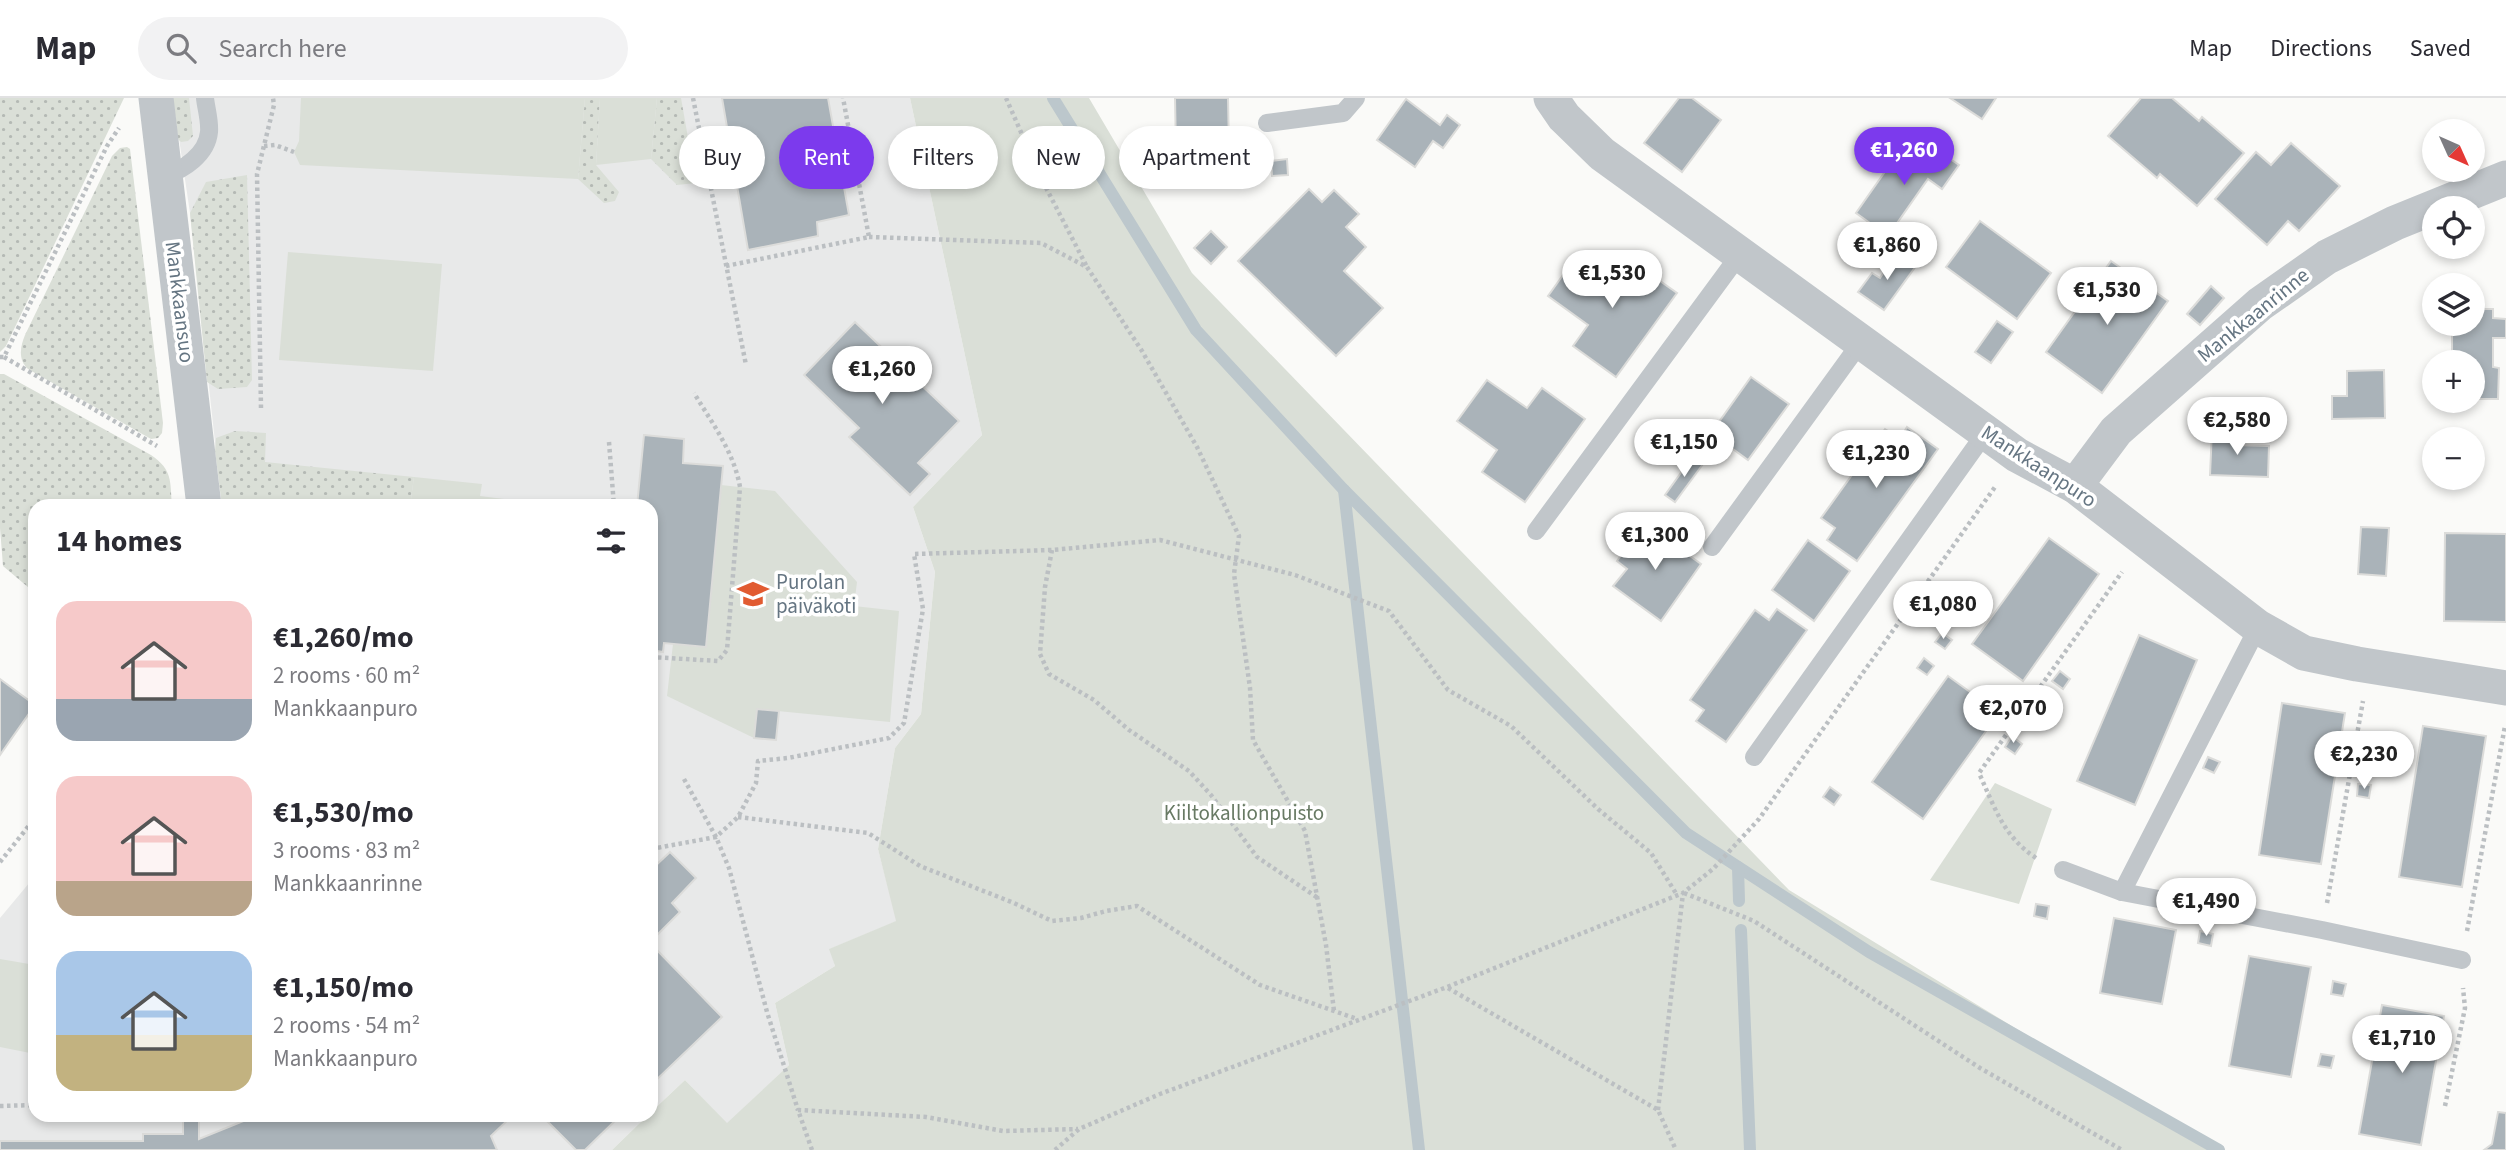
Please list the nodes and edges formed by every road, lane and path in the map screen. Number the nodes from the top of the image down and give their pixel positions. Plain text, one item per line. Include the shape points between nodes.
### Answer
1 (156, 98) edge
2 (205, 98) edge
3 (273, 98) edge
4 (693, 98) edge
5 (843, 98) edge
6 (1006, 98) edge
7 (1356, 98) edge
8 (1551, 98) edge
9 (1267, 123) dead end
10 (120, 126) dead end
11 (264, 146) junction
12 (294, 152) dead end
13 (164, 176) junction
14 (2506, 178) edge
15 (869, 237) junction
16 (1740, 254) junction
17 (726, 266) junction
18 (1087, 267) junction
19 (1861, 342) junction
20 (2, 357) edge
21 (746, 365) dead end
22 (694, 393) dead end
23 (261, 408) dead end
24 (1986, 432) junction
25 (609, 442) dead end
26 (2017, 455) junction
27 (199, 460) junction
28 (2075, 486) junction
29 (203, 499) edge
30 (613, 499) edge
31 (1536, 531) dead end
32 (2145, 540) junction
33 (1712, 547) dead end
34 (1052, 550) junction
35 (1236, 559) junction
36 (2258, 627) junction
37 (658, 657) edge
38 (2369, 666) junction
39 (2506, 688) edge
40 (2506, 718) edge
41 (1754, 757) dead end
42 (684, 779) dead end
43 (738, 817) junction
44 (28, 827) edge
45 (716, 837) junction
46 (658, 848) edge
47 (0, 862) edge
48 (2063, 870) joint
49 (1683, 892) junction
50 (2122, 892) junction
51 (1677, 895) junction
52 (1318, 898) junction
53 (2322, 930) junction
54 (2462, 960) junction
55 (1447, 987) junction
56 (1334, 1010) junction
57 (1358, 1019) junction
58 (28, 1105) edge
59 (2445, 1106) dead end
60 (0, 1107) edge
61 (797, 1110) junction
62 (1658, 1110) junction
63 (1079, 1129) junction
64 (812, 1150) edge
65 (1055, 1150) edge
66 (1676, 1150) edge
67 (2122, 1150) edge

1 - 13 street, Mankkaansuo
2 - 13 lane via 209,131 204,149 180,171
3 - 11 path
4 - 17 path
5 - 15 path
6 - 18 path
7 - 9 lane via 1343,113
8 - 16 street, Mankkaanpuro via 1602,154
10 - 20 path
11 - 12 path
11 - 23 path via 257,174
13 - 27 street, Mankkaansuo
14 - 28 street, Mankkaanrinne via 2350,245 2260,304 2116,431
15 - 17 path
15 - 18 path via 1041,243
16 - 19 street, Mankkaanpuro
16 - 31 lane
17 - 21 path
18 - 35 path via 1197,447 1239,536
19 - 24 street, Mankkaanpuro
19 - 33 lane
20 - 27 path via 174,456
22 - 37 path via 727,448 740,487 727,650 718,661
24 - 26 street, Mankkaanpuro
24 - 41 lane
25 - 30 path
26 - 28 street, Mankkaanpuro
26 - 49 path via 1767,808 1734,848
27 - 29 street, Mankkaansuo
28 - 32 street, Mankkaanpuro
32 - 36 street, Mankkaanpuro
32 - 48 path via 1979,773 2003,826 2020,847
34 - 35 path via 1160,540
34 - 43 path via 914,554 923,608 904,723 889,738 758,761 756,783
34 - 52 path via 1040,654 1049,674 1094,700 1189,771 1258,857
35 - 51 path via 1295,575 1389,611 1448,690 1511,726 1651,853
35 - 52 path via 1253,740 1305,831
36 - 38 street, Mankkaanpuro via 2304,653
36 - 50 lane
38 - 39 street, Mankkaanpuro
38 - 53 path
40 - 54 path
42 - 45 path
43 - 45 path
43 - 56 path via 868,834 920,866 1052,921 1137,906 1260,985
44 - 47 path
45 - 46 path
45 - 61 path via 729,868
48 - 50 lane
49 - 51 path
49 - 62 path
49 - 67 path via 1754,921 1980,1068
50 - 53 lane
51 - 55 path
52 - 56 path
53 - 54 lane
54 - 59 path via 2465,1008
55 - 57 path
55 - 62 path
56 - 57 path
57 - 63 path
58 - 60 path
61 - 63 path via 926,1116 1003,1131
61 - 64 path
62 - 66 path
63 - 65 path

